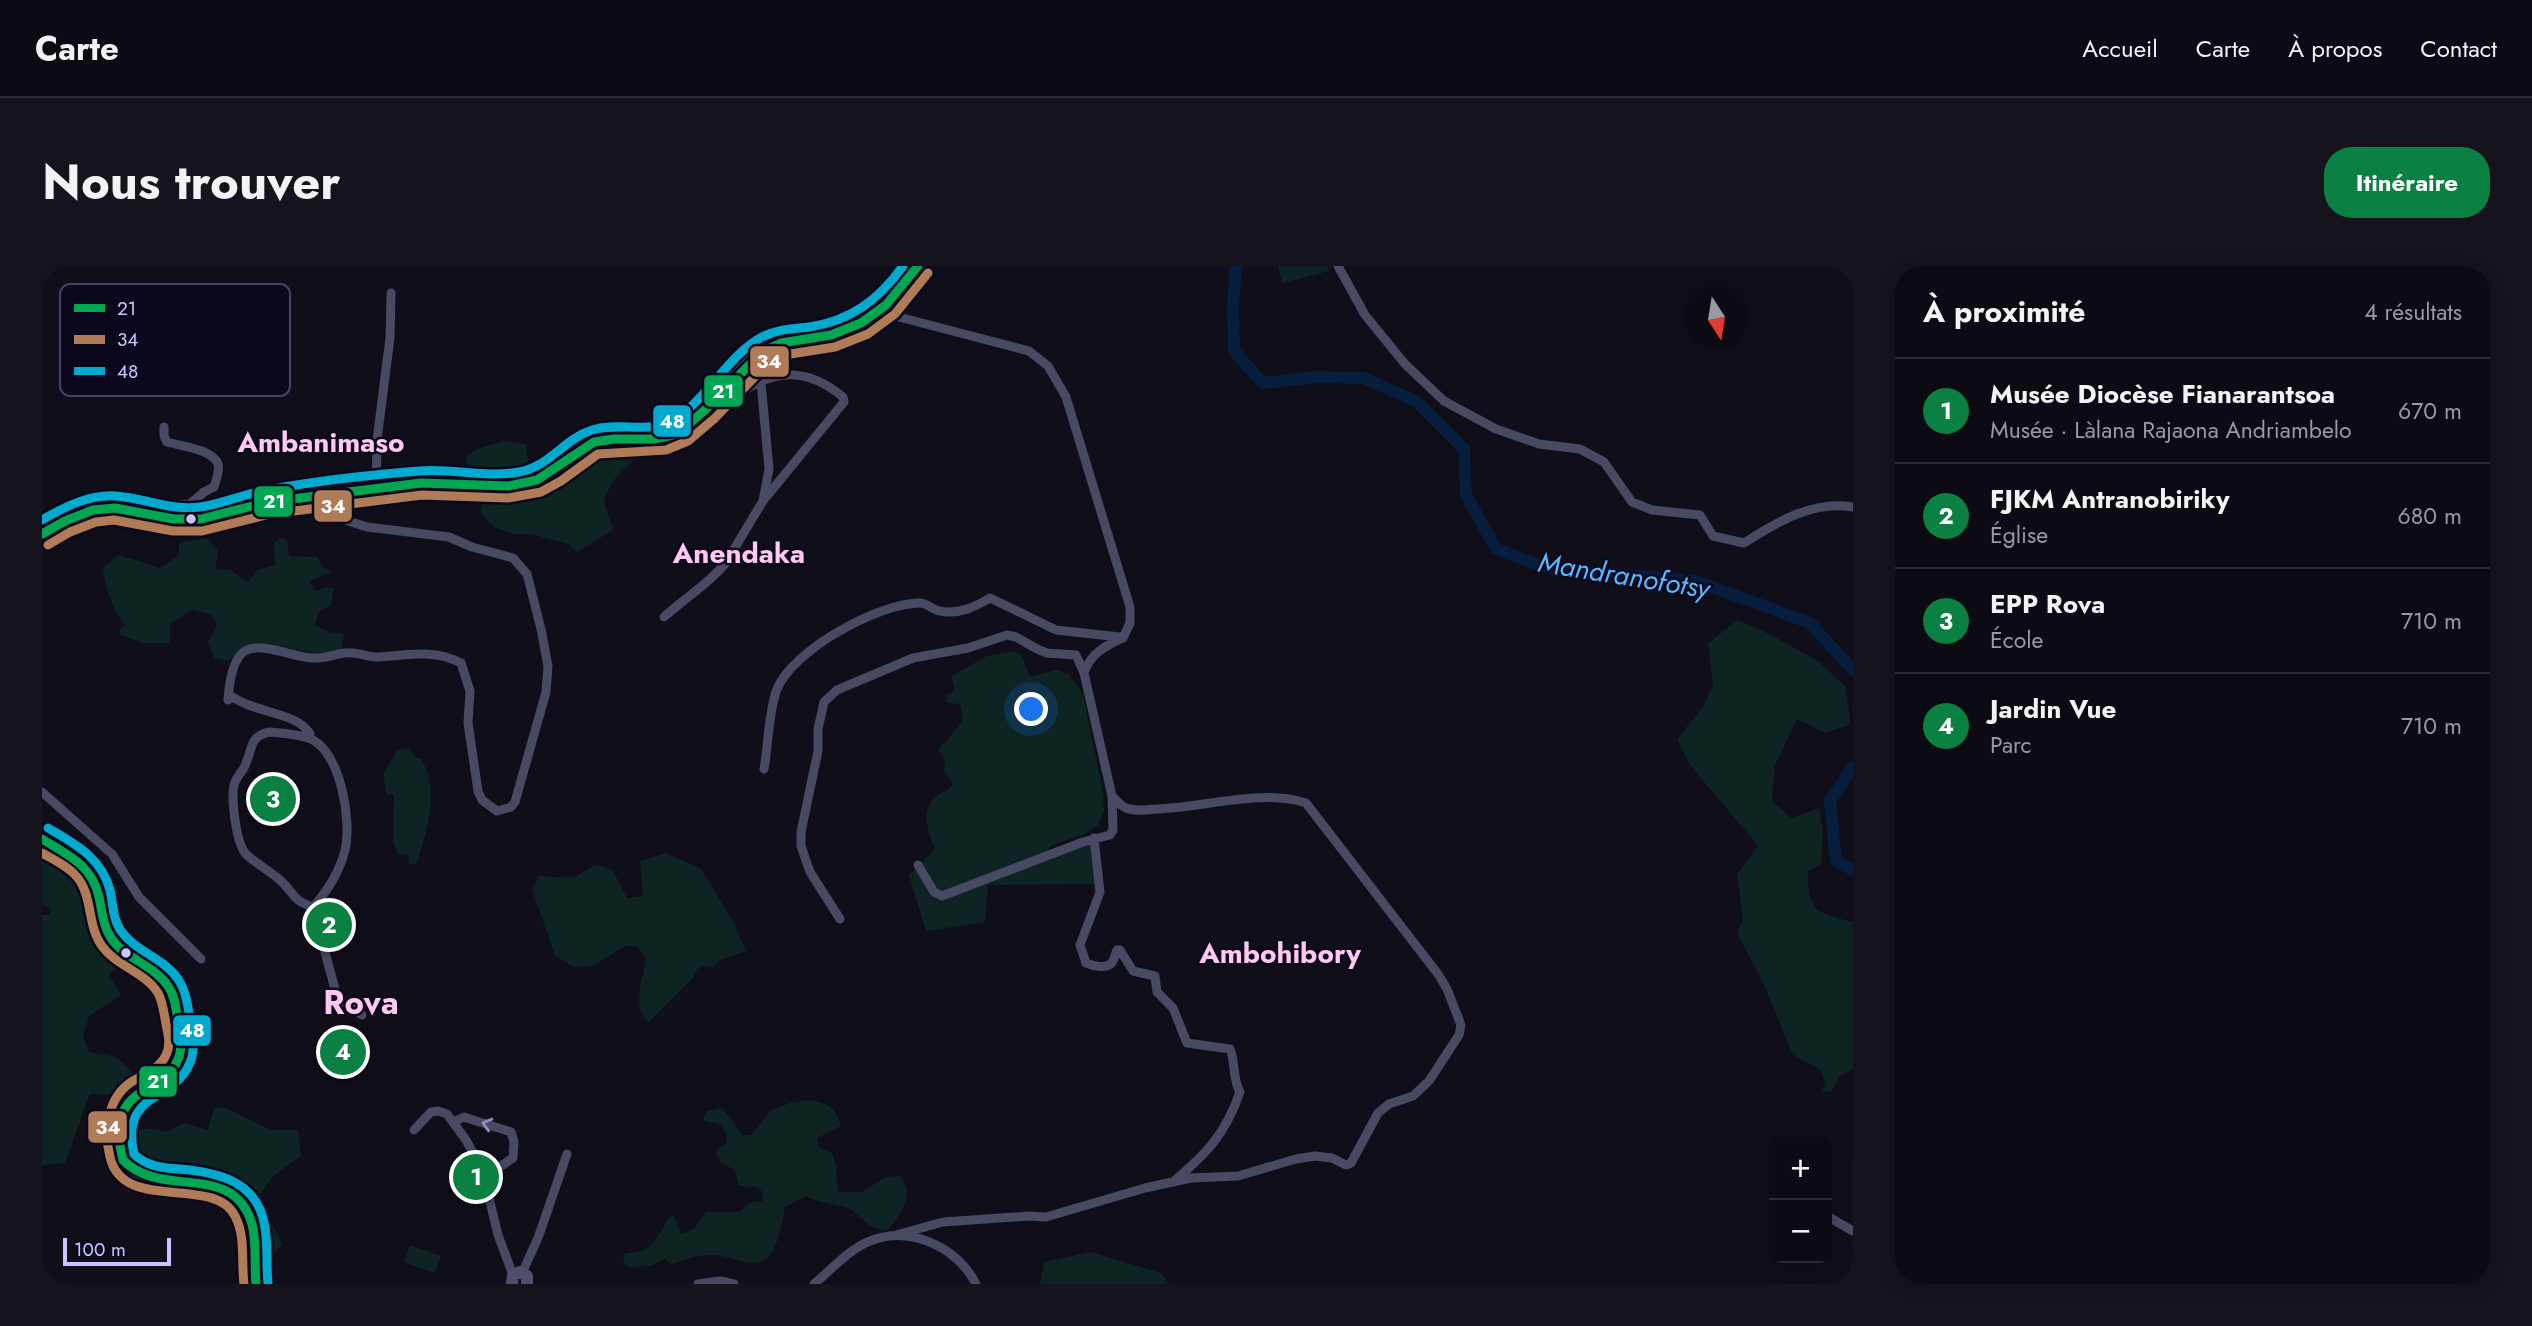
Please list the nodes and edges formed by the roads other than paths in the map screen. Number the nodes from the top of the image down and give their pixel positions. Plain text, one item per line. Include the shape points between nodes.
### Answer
1 (918, 266) edge
2 (1338, 266) edge
3 (391, 293) dead end
4 (883, 310) junction
5 (761, 383) junction
6 (696, 418) junction
7 (164, 427) dead end
8 (376, 489) junction
9 (763, 500) junction
10 (268, 502) junction
11 (1853, 507) edge
12 (158, 515) junction
13 (42, 534) edge
14 (664, 617) dead end
15 (1123, 638) junction
16 (1084, 673) junction
17 (308, 738) junction
18 (764, 769) dead end
19 (42, 792) edge
20 (1112, 796) junction
21 (1094, 838) junction
22 (42, 839) edge
23 (918, 865) dead end
24 (313, 906) junction
25 (840, 919) dead end
26 (201, 959) dead end
27 (362, 1015) dead end
28 (450, 1118) junction
29 (414, 1130) dead end
30 (567, 1154) dead end
31 (485, 1177) junction
32 (1172, 1183) junction
33 (1832, 1219) edge
34 (1853, 1231) edge
35 (895, 1235) junction
36 (519, 1279) edge
37 (256, 1284) edge
38 (698, 1284) edge
39 (734, 1284) edge
40 (814, 1284) edge
41 (976, 1284) edge

1 - 4 main road
2 - 11 street via 1365,315 1405,364 1444,401 1496,429 1539,444 1580,450 1604,462 1632,502 1652,510 1700,515 1713,536 1744,543 1808,509 1836,504
3 - 8 street via 390,338 376,439
4 - 6 main road via 841,332 780,343 762,351
4 - 15 street via 1029,351 1048,366 1066,397 1130,607 1130,623
5 - 6 street via 709,415
5 - 9 street via 768,469
5 - 9 street via 778,375 805,375 837,392 844,402
6 - 8 main road via 664,438 590,443 551,473 529,482 488,488 438,482
7 - 12 street via 167,442 207,453 219,468 214,487 190,504 173,505
8 - 10 main road
9 - 14 street via 725,564
10 - 12 main road via 201,519
10 - 17 street via 367,527 449,537 513,558 527,574 546,656 546,692 515,802 504,810 489,808 478,791 468,723 470,691 461,663 443,655 345,653 317,658 260,647 245,651 232,673 228,700 233,697 291,719 309,730
12 - 13 main road via 115,508 93,510
15 - 16 street via 1107,644
15 - 18 street via 1056,630 990,598 974,608 949,612 922,603 894,608 853,623 805,654 782,678
16 - 20 street
16 - 25 street via 1076,655 1048,653 1007,635 913,658 830,695 818,729 801,846 810,872
17 - 24 street via 323,748 337,773 347,840 337,871
17 - 24 street via 263,734 250,748 233,791 237,839 244,852 282,882 293,898
19 - 26 street via 112,854 139,898
20 - 21 street via 1113,830
20 - 32 street via 1123,807 1137,810 1253,799 1292,798 1306,803 1438,974 1461,1025 1429,1081 1413,1096 1378,1113 1351,1163 1315,1156 1238,1176
21 - 23 street via 942,896 934,892
21 - 32 street via 1100,892 1080,945 1086,963 1107,965 1113,962 1116,950 1121,950 1133,971 1155,976 1157,992 1173,1008 1187,1044 1230,1049 1233,1057 1240,1092 1232,1114 1221,1135
22 - 37 street via 91,875 109,936 122,951 161,978 175,1006 180,1057 168,1074 130,1099 119,1131 123,1160 139,1173 208,1184 240,1201 253,1234
24 - 27 street via 336,993
28 - 29 street via 431,1112
28 - 31 street
31 -> 28 street via 513,1157 511,1132 464,1117
30 - 36 street
31 - 36 street via 498,1235
32 - 35 street via 1045,1217 943,1222
33 - 34 street
35 - 40 street via 859,1247
35 - 41 street via 928,1240 944,1249
38 - 39 street

